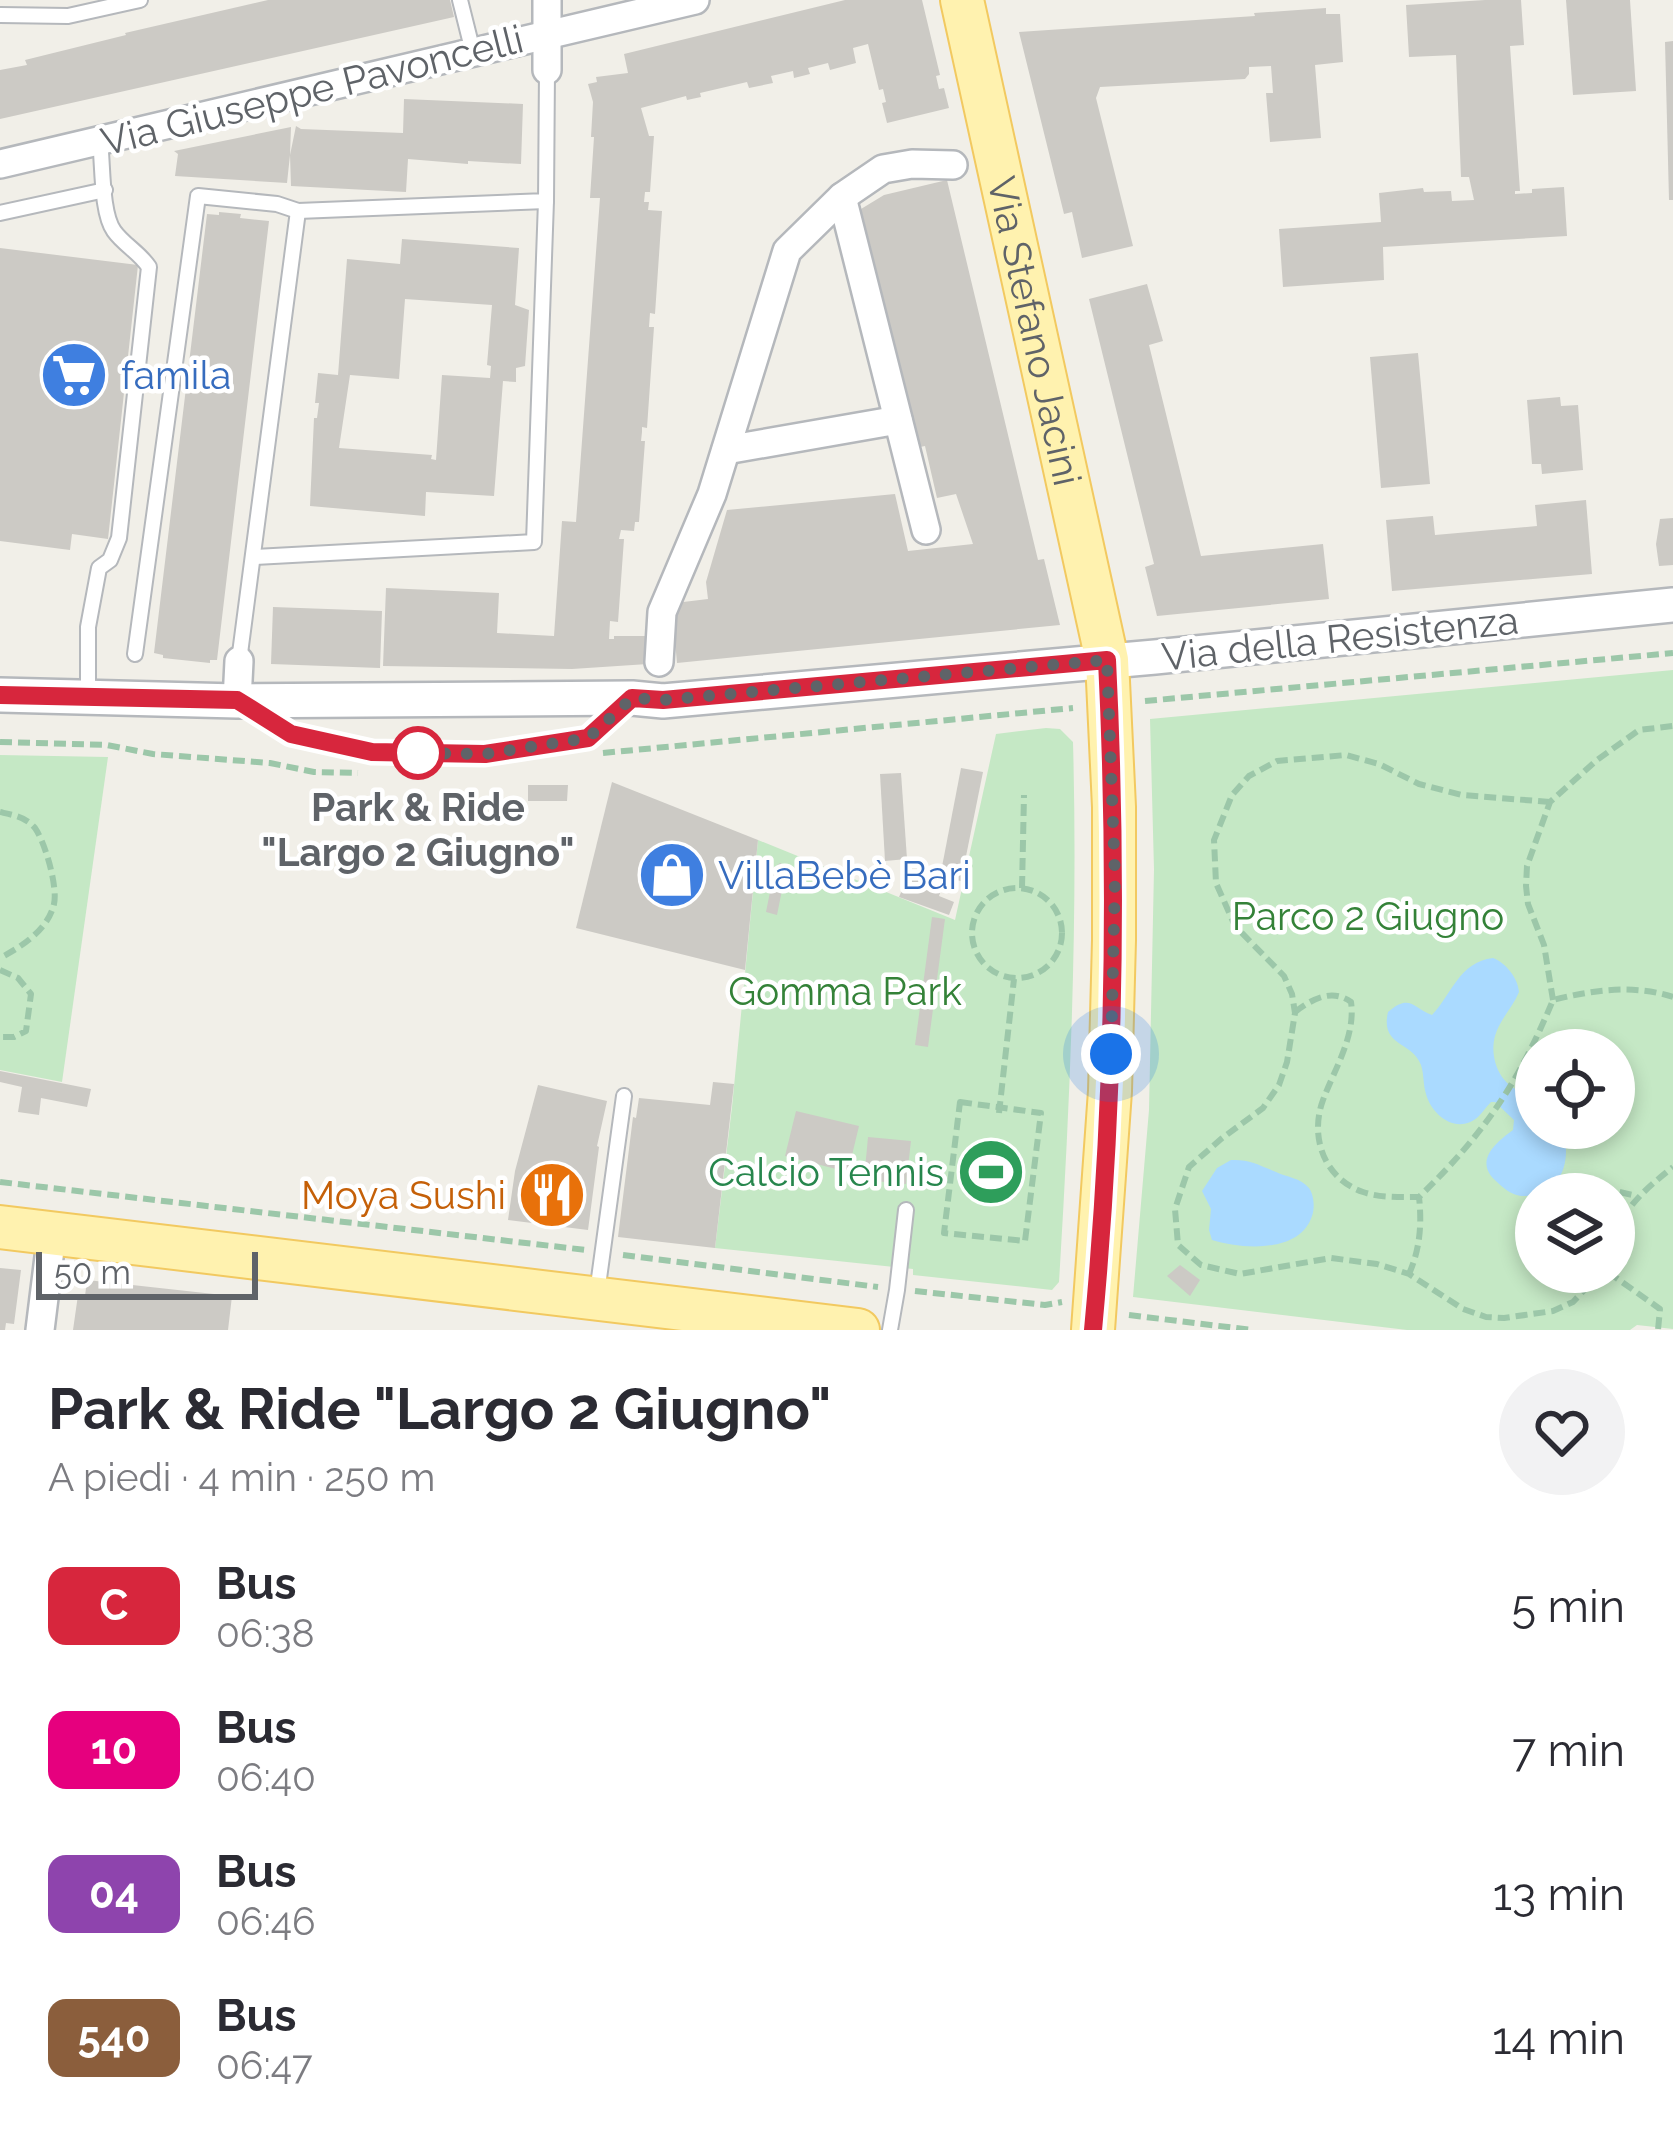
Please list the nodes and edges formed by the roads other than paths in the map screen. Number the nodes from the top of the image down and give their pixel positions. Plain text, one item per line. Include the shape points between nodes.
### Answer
1 (140, 0) edge
2 (460, 0) edge
3 (547, 0) edge
4 (695, 0) edge
5 (968, 4) edge
6 (0, 15) edge
7 (546, 33) junction
8 (472, 52) junction
9 (547, 70) joint
10 (100, 141) junction
11 (0, 164) edge
12 (953, 165) dead end
13 (105, 190) junction
14 (842, 197) junction
15 (546, 201) junction
16 (298, 211) junction
17 (0, 213) edge
18 (898, 420) junction
19 (726, 450) junction
20 (926, 530) dead end
21 (254, 557) junction
22 (1673, 605) edge
23 (135, 654) dead end
24 (1107, 660) junction
25 (239, 661) joint
26 (659, 662) joint
27 (0, 695) edge
28 (88, 697) junction
29 (648, 699) junction
30 (237, 700) junction
31 (624, 1096) dead end
32 (906, 1210) dead end
33 (0, 1227) edge
34 (52, 1233) junction
35 (596, 1298) junction
36 (1094, 1312) edge
37 (719, 1322) edge
38 (40, 1330) edge
39 (858, 1330) edge
40 (890, 1330) edge

1 - 6 lane via 68,16
2 - 8 lane
3 - 7 street
4 - 7 street, Via Giuseppe Pavoncelli
5 - 24 main road, Via Stefano Jacini
7 - 8 street, Via Giuseppe Pavoncelli
7 - 9 street
8 - 10 street, Via Giuseppe Pavoncelli
9 - 15 lane
10 - 11 street, Via Giuseppe Pavoncelli
10 - 13 lane
12 - 14 street via 883,170
13 - 17 lane
13 - 28 lane via 109,223 149,267 119,538 99,568 88,626
14 - 18 street
14 - 19 street via 787,251
15 - 16 lane
15 - 21 lane via 534,542
16 - 21 lane
16 - 23 lane via 198,196
18 - 19 street
18 - 20 street
19 - 26 street via 662,612
21 - 25 lane
22 - 24 street, Via della Resistenza
24 - 29 street, Via della Resistenza
24 - 36 main road, Via Stefano Jacini via 1114,919
25 - 30 street
26 - 29 lane
27 - 28 street, Via della Resistenza
28 - 30 street, Via della Resistenza
29 - 30 street, Via della Resistenza
29 - 30 lane via 588,738 485,754 372,752 291,734
31 - 35 lane
32 - 40 lane
33 - 34 main road
34 - 35 main road
34 - 38 street
35 - 37 main road
37 - 39 main road

